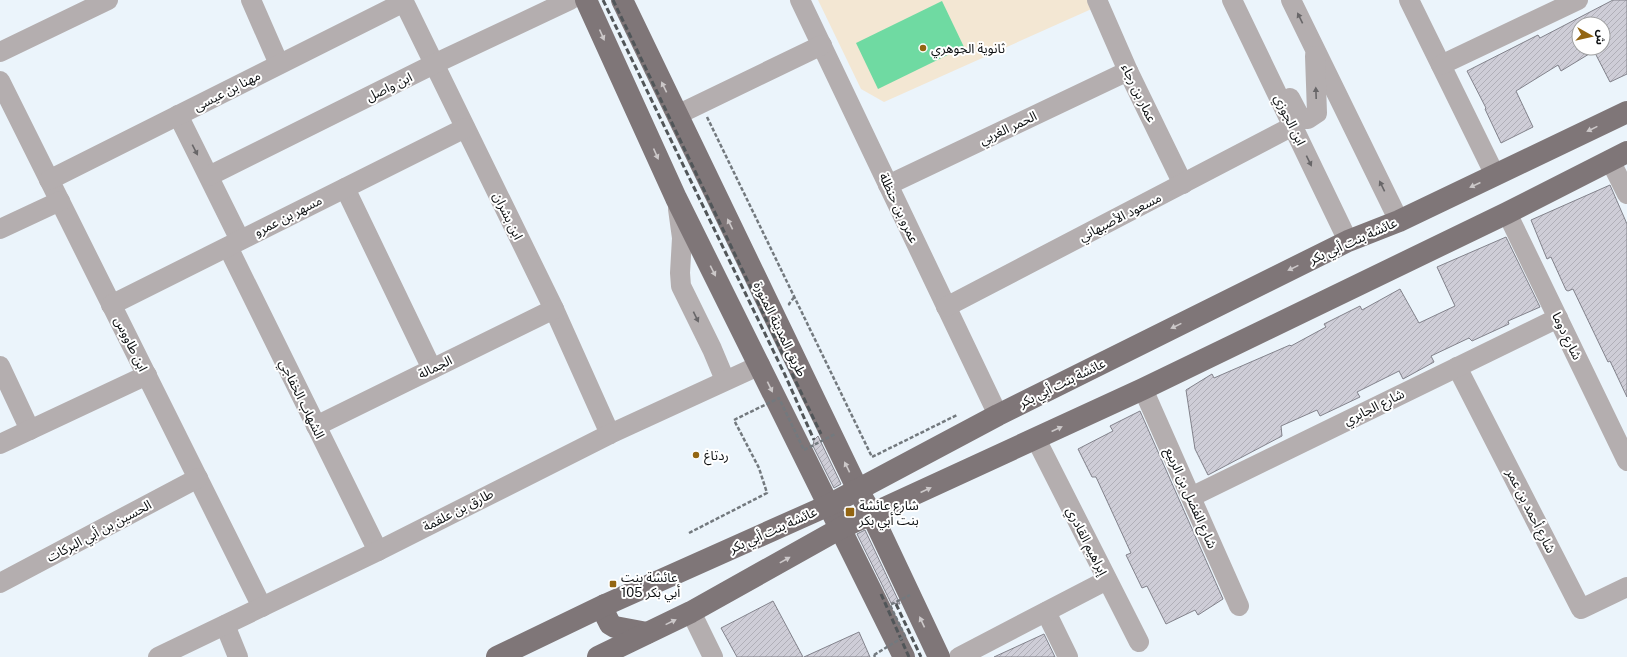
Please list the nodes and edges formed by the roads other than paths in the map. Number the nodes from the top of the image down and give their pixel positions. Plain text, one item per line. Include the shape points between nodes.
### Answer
1 (108, 0) edge
2 (251, 0) edge
3 (570, 0) edge
4 (586, 0) edge
5 (622, 0) edge
6 (800, 0) edge
7 (1097, 0) edge
8 (1232, 0) edge
9 (1291, 0) edge
10 (1410, 0) edge
11 (1578, 0) edge
12 (403, 1) edge
13 (822, 45) junction
14 (1255, 48) junction
15 (1315, 48) junction
16 (0, 52) edge
17 (280, 64) junction
18 (434, 64) junction
19 (1441, 65) junction
20 (1128, 71) junction
21 (0, 81) edge
22 (1627, 112) edge
23 (178, 115) junction
24 (678, 115) junction
25 (1292, 126) junction
26 (465, 128) junction
27 (1618, 156) edge
28 (1496, 175) junction
29 (208, 176) junction
30 (49, 180) junction
31 (1183, 184) junction
32 (888, 185) junction
33 (345, 188) junction
34 (1627, 194) edge
35 (676, 198) junction
36 (60, 201) junction
37 (1507, 213) junction
38 (1399, 221) junction
39 (0, 229) edge
40 (1348, 241) junction
41 (234, 243) junction
42 (111, 305) junction
43 (946, 307) junction
44 (554, 309) junction
45 (1558, 318) junction
46 (760, 365) junction
47 (0, 366) edge
48 (1457, 367) junction
49 (432, 369) junction
50 (147, 375) junction
51 (725, 380) junction
52 (1143, 390) junction
53 (998, 415) junction
54 (316, 426) junction
55 (30, 430) junction
56 (610, 434) junction
57 (1036, 439) junction
58 (0, 444) edge
59 (1627, 461) edge
60 (198, 478) junction
61 (858, 490) junction
62 (1191, 497) junction
63 (829, 505) junction
64 (872, 515) junction
65 (841, 528) junction
66 (378, 551) junction
67 (1107, 580) junction
68 (0, 583) edge
69 (1627, 587) edge
70 (605, 605) junction
71 (1239, 606) dead end
72 (262, 607) junction
73 (691, 612) junction
74 (1046, 612) junction
75 (225, 625) junction
76 (647, 633) junction
77 (1139, 642) dead end
78 (158, 657) edge
79 (238, 657) edge
80 (498, 657) edge
81 (598, 657) edge
82 (713, 657) edge
83 (904, 657) edge
84 (939, 657) edge
85 (959, 657) edge
86 (1068, 657) edge

1 - 16 street
2 - 17 street
3 - 18 street, ابن واصل
4 -> 35 main road
24 -> 5 main road, طريق المدينة المنورة
6 - 13 street, عمرو بن حنظلة
7 - 20 street, عمار بن رجاء
8 - 14 street, ابن الجوزي
15 -> 9 street
10 - 19 street
11 - 19 street
12 - 17 street, مهنا بن عيسى
12 - 18 street, ابن بشران
13 - 24 street
13 - 32 street, عمرو بن حنظلة
14 -> 15 street via 1272,62 1301,119 1317,113
14 - 25 street, ابن الجوزي
38 -> 15 street
17 - 23 street, مهنا بن عيسى
18 - 26 street, ابن بشران
18 - 29 street, ابن واصل
19 - 28 street
20 - 31 street, عمار بن رجاء
20 - 32 street, الحمر الغربي
21 - 30 street, ابن طاووس
22 -> 28 main road, عائشة بنت أبي بكر
23 -> 29 street, الشهاب الخفاجي
23 - 30 street, مهنا بن عيسى
61 -> 24 main road, طريق المدينة المنورة
25 - 31 street, مسعود الأصبهاني
25 -> 40 street, ابن الجوزي
26 - 33 street, مسهر بن عمرو
26 - 44 street, ابن بشران
27 - 34 street
27 - 37 main road
28 -> 38 main road, عائشة بنت أبي بكر
29 - 41 street, الشهاب الخفاجي
30 - 36 street, ابن طاووس
31 - 43 street, مسعود الأصبهاني
32 - 43 street, عمرو بن حنظلة
33 - 41 street, مسهر بن عمرو
33 - 49 street
35 -> 46 main road
35 -> 51 street via 682,238 681,286
36 - 39 street
36 - 42 street, ابن طاووس
37 - 45 street, شارع دوما
37 - 52 main road
38 - 40 main road, عائشة بنت أبي بكر
40 -> 53 main road, عائشة بنت أبي بكر
41 - 42 street, مسهر بن عمرو
41 - 54 street, الشهاب الخفاجي
42 - 50 street, ابن طاووس
43 - 53 street, عمرو بن حنظلة
44 - 49 street, الجمالة
44 - 56 street, ابن بشران
45 - 48 street, شارع الجابري
45 - 59 street, شارع دوما
46 - 51 street, طارق بن علقمة
46 -> 63 main road
47 - 55 street
48 - 62 street, شارع الجابري
48 - 69 street, شارع أحمد بن عمر via 1581,609
49 - 54 street, الجمالة
50 - 55 street
50 - 60 street, ابن طاووس
51 - 56 street, طارق بن علقمة
57 -> 52 main road
52 - 62 street, شارع الفضل بن الربيع
53 - 61 main road, عائشة بنت أبي بكر
54 - 66 street, الشهاب الخفاجي
55 - 58 street
56 - 66 street, طارق بن علقمة
64 -> 57 main road
57 - 67 street, إبراهيم القادري
60 - 68 street, الحسين بن أبي البركات
60 - 72 street, ابن طاووس
61 - 63 main road, عائشة بنت أبي بكر
61 - 64 main road, طريق المدينة المنورة
62 - 71 street, شارع الفضل بن الربيع
63 - 65 main road
63 - 70 main road, عائشة بنت أبي بكر
64 - 65 main road
84 -> 64 main road, طريق المدينة المنورة
73 -> 65 main road
65 - 83 main road
66 - 72 street, طارق بن علقمة
67 - 74 street
67 - 77 street, إبراهيم القادري
70 - 76 main road via 610,624
70 - 80 main road, عائشة بنت أبي بكر
72 - 75 street, طارق بن علقمة
76 -> 73 main road
73 - 82 street
74 - 85 street
74 - 86 street
75 - 78 street, طارق بن علقمة
75 - 79 street
76 - 81 main road

